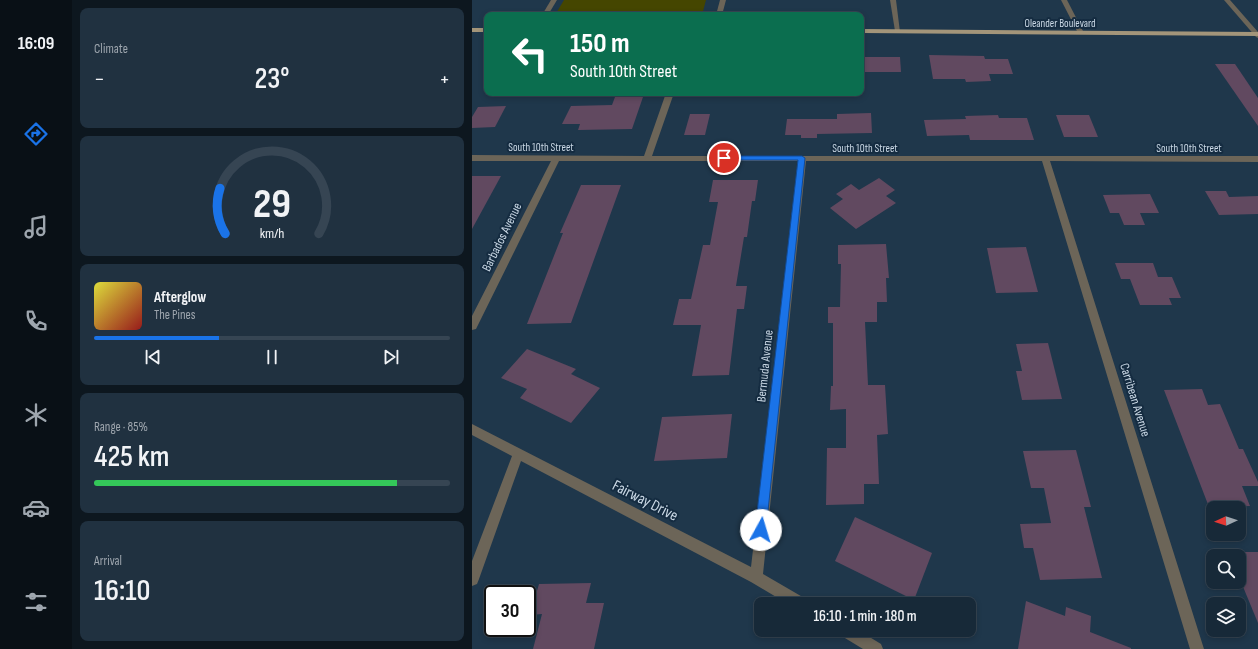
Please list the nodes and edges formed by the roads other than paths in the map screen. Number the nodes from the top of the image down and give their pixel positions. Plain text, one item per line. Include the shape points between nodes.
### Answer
1 (554, 0) edge
2 (723, 0) edge
3 (893, 0) edge
4 (1064, 0) edge
5 (1227, 0) edge
6 (547, 12) edge
7 (720, 12) edge
8 (472, 30) edge
9 (484, 30) edge
10 (864, 31) edge
11 (898, 32) junction
12 (1081, 33) junction
13 (1257, 34) edge
14 (669, 96) edge
15 (472, 158) edge
16 (556, 158) junction
17 (647, 158) junction
18 (802, 158) junction
19 (1258, 159) edge
20 (1046, 160) junction
21 (472, 326) edge
22 (472, 429) edge
23 (518, 454) junction
24 (756, 577) junction
25 (472, 579) edge
26 (789, 597) edge
27 (856, 637) edge
28 (876, 649) edge
29 (1197, 649) edge

1 - 6 street
2 - 7 street
3 - 11 street
4 - 12 street
5 - 13 street
8 - 9 main road
10 - 11 main road, Oleander Boulevard
11 - 12 main road, Oleander Boulevard
12 - 13 main road, Oleander Boulevard
14 - 17 street
15 - 16 street, South 10th Street
16 - 17 street, South 10th Street
16 - 21 street, Barbados Avenue
17 - 18 street, South 10th Street
18 - 20 street, South 10th Street
18 - 24 street, Bermuda Avenue
19 - 20 street, South 10th Street
20 - 29 street, Carribean Avenue
22 - 23 street, Fairway Drive
23 - 24 street, Fairway Drive
23 - 25 street
24 - 26 street, Fairway Drive
27 - 28 street

